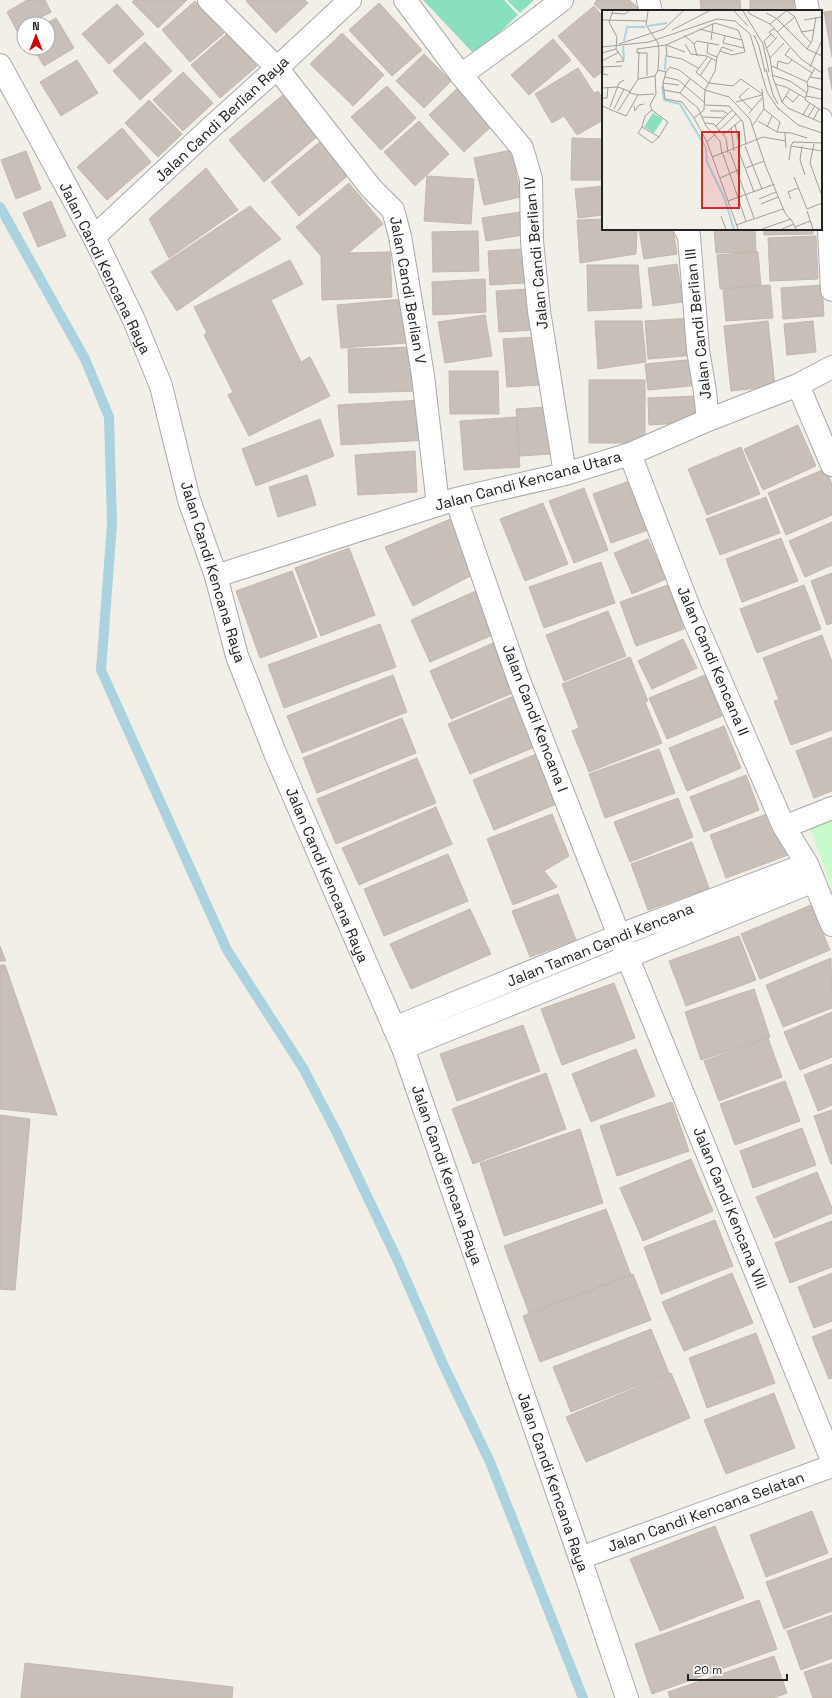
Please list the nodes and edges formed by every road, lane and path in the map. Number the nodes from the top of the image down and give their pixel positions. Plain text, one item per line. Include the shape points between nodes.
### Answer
1 (209, 0) edge
2 (350, 0) edge
3 (405, 0) edge
4 (562, 0) edge
5 (648, 0) edge
6 (806, 0) edge
7 (651, 10) edge
8 (808, 10) edge
9 (0, 65) edge
10 (277, 68) junction
11 (461, 75) junction
12 (822, 132) edge
13 (685, 230) edge
14 (94, 237) junction
15 (832, 290) edge
16 (832, 367) edge
17 (798, 385) junction
18 (708, 420) junction
19 (630, 454) junction
20 (832, 465) edge
21 (565, 474) junction
22 (447, 502) junction
23 (216, 576) junction
24 (832, 808) edge
25 (784, 827) junction
26 (811, 872) junction
27 (832, 925) edge
28 (620, 935) junction
29 (628, 956) junction
30 (394, 1028) junction
31 (403, 1048) junction
32 (832, 1460) edge
33 (832, 1466) edge
34 (580, 1558) junction
35 (627, 1698) edge

1 - 10 street, Jalan Candi Berlian V
2 - 10 street, Jalan Candi Berlian Raya
3 - 11 street, Jalan Candi Berlian IV
4 - 11 street
5 - 7 street
6 - 8 street
9 - 14 street, Jalan Candi Kencana Raya
10 - 14 street, Jalan Candi Berlian Raya
10 - 22 street, Jalan Candi Berlian V via 371,188 393,210 400,236
11 - 21 street, Jalan Candi Berlian IV via 522,148 531,179 532,241 539,311
12 - 15 street
13 - 18 street, Jalan Candi Berlian III
14 - 23 street, Jalan Candi Kencana Raya via 134,320 161,386 189,500
16 - 17 street, Jalan Candi Kencana Utara
17 - 18 street, Jalan Candi Kencana Utara
17 - 20 street
18 - 19 street, Jalan Candi Kencana Utara
19 - 21 street, Jalan Candi Kencana Utara
19 - 25 street, Jalan Candi Kencana II via 692,616
21 - 22 street, Jalan Candi Kencana Utara
22 - 23 street, Jalan Candi Kencana Utara
22 - 28 street, Jalan Candi Kencana I
23 - 30 street, Jalan Candi Kencana Raya via 237,656 258,711
24 - 25 street
25 - 26 street, Jalan Candi Kencana II
26 - 27 street, Jalan Candi Kencana II
26 - 28 street, Jalan Taman Candi Kencana
26 - 29 street, Jalan Taman Candi Kencana
28 - 29 street, Jalan Candi Kencana I
28 - 30 street, Jalan Taman Candi Kencana
29 - 31 street, Jalan Taman Candi Kencana
29 - 32 street, Jalan Candi Kencana VIII
30 - 31 street, Jalan Candi Kencana Raya
31 - 34 street, Jalan Candi Kencana Raya
33 - 34 street, Jalan Candi Kencana Selatan
34 - 35 street, Jalan Candi Kencana Raya

